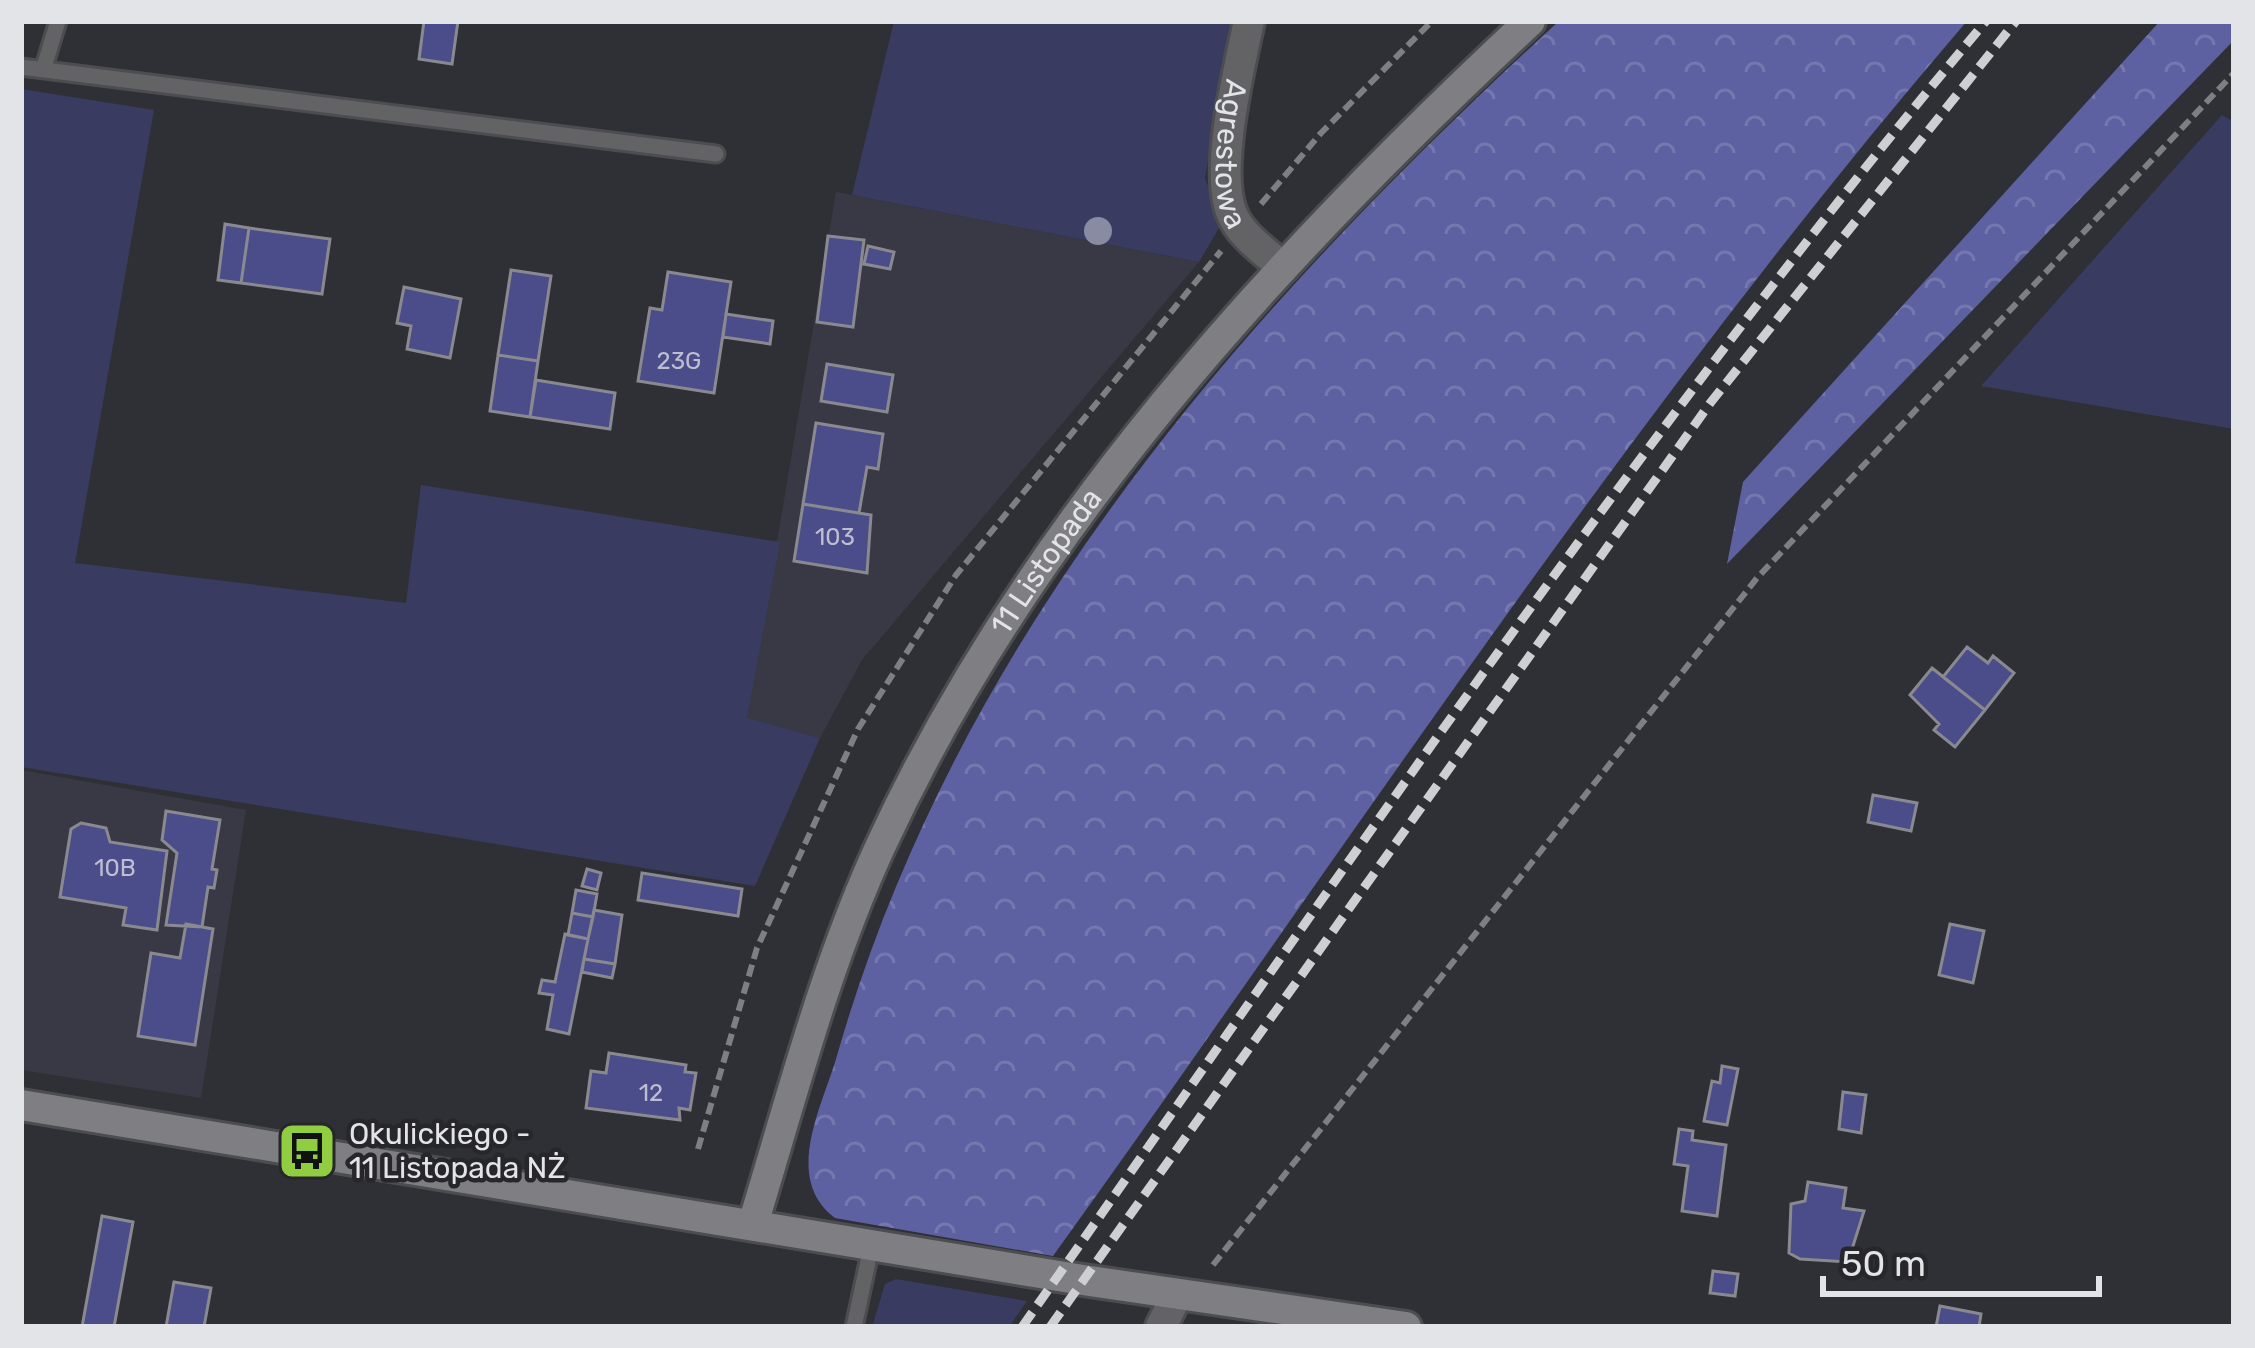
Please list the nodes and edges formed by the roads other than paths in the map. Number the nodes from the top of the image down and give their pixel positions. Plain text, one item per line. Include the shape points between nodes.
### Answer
1 (58, 21) edge
2 (1249, 21) edge
3 (1530, 21) edge
4 (44, 67) junction
5 (21, 68) edge
6 (716, 154) dead end
7 (1283, 268) junction
8 (21, 1105) edge
9 (753, 1224) junction
10 (872, 1244) junction
11 (1178, 1294) junction
12 (854, 1327) edge
13 (1161, 1327) edge
14 (1406, 1327) edge

1 - 4 lane
2 - 7 street, Agrestowa via 1228,148 1230,210
3 - 7 street, 11 Listopada
4 - 5 lane
4 - 6 lane
7 - 9 street, 11 Listopada via 1106,482 945,719 832,962
8 - 9 street
9 - 10 street
10 - 11 street
10 - 12 lane
11 - 13 street
11 - 14 street

